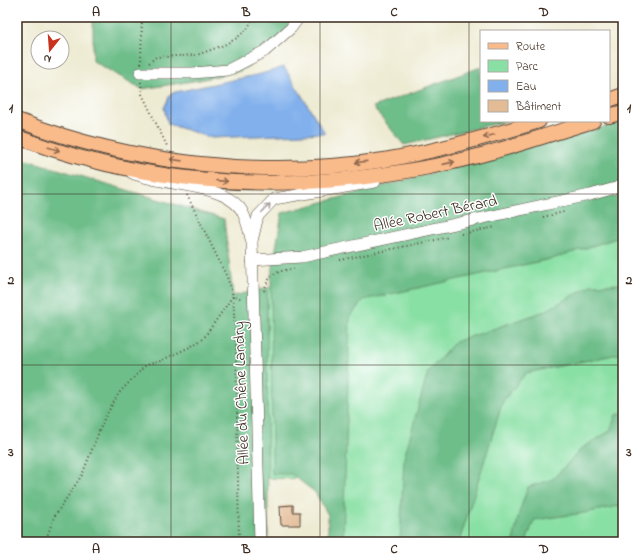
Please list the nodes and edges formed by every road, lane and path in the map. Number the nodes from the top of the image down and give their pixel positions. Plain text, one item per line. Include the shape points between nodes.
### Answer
1 (142, 17) edge
2 (253, 17) edge
3 (299, 17) edge
4 (140, 73) junction
5 (623, 95) edge
6 (610, 100) edge
7 (623, 112) edge
8 (610, 116) edge
9 (17, 120) edge
10 (535, 122) edge
11 (590, 122) edge
12 (17, 137) edge
13 (170, 151) dead end
14 (425, 168) junction
15 (123, 169) junction
16 (623, 183) edge
17 (185, 190) dead end
18 (567, 211) dead end
19 (539, 218) dead end
20 (498, 226) dead end
21 (458, 235) dead end
22 (450, 237) dead end
23 (252, 243) junction
24 (252, 260) junction
25 (333, 262) dead end
26 (299, 268) dead end
27 (232, 296) junction
28 (253, 299) junction
29 (45, 542) edge
30 (239, 542) edge
31 (260, 542) edge

1 - 4 path
2 - 4 path via 248,28 224,45 197,55 156,57
3 - 4 street via 291,28 265,51 228,70
4 - 13 path via 142,94
5 - 6 main road
7 - 8 main road
10 -> 9 main road via 446,147 383,160 285,168 213,165 98,147
14 -> 11 main road
12 -> 15 main road
15 -> 14 main road via 187,178 289,184 378,176
23 -> 14 street, Allée du Chêne Landry via 258,216 274,199 400,178
15 - 23 street, Allée du Chêne Landry via 147,180 211,190 231,200 241,209
16 - 24 street, Allée Robert Bérard via 619,187 590,195 302,256
17 - 27 path via 227,277
18 - 19 path
20 - 21 path
22 - 25 path
23 - 24 street, Allée du Chêne Landry
24 - 28 street, Allée du Chêne Landry
26 - 28 path via 276,272 267,280 264,294
27 - 28 path via 240,300
27 - 29 path via 203,339 160,361 146,365 119,393 104,419 82,475 54,517
27 - 30 path via 236,346
28 - 31 street, Allée du Chêne Landry

